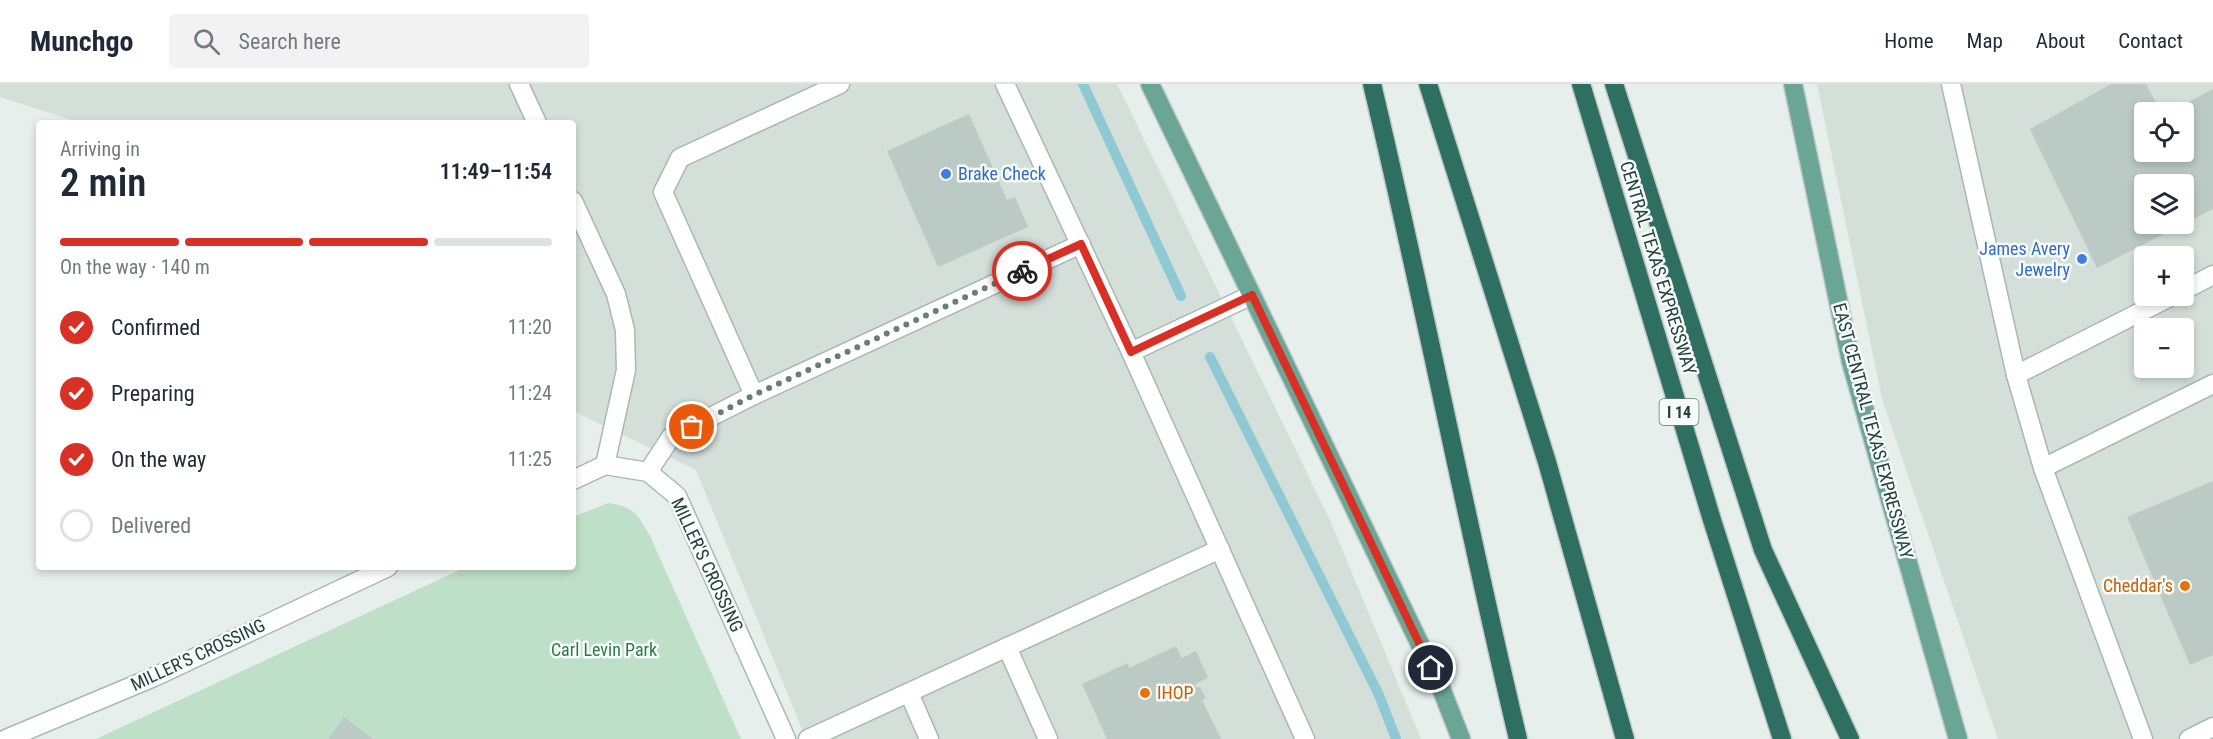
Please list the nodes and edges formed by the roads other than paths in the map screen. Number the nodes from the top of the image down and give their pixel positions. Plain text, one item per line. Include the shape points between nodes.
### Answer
1 (519, 84) edge
2 (840, 84) edge
3 (1005, 84) edge
4 (1150, 84) edge
5 (1372, 84) edge
6 (1428, 84) edge
7 (1581, 84) edge
8 (1614, 84) edge
9 (1793, 84) edge
10 (1952, 84) edge
11 (536, 120) edge
12 (576, 207) edge
13 (1081, 244) junction
14 (2213, 275) edge
15 (2194, 285) edge
16 (1252, 295) junction
17 (2152, 306) edge
18 (1131, 352) junction
19 (2016, 375) junction
20 (2213, 384) edge
21 (754, 395) junction
22 (605, 465) junction
23 (2043, 468) junction
24 (648, 472) junction
25 (576, 479) edge
26 (1220, 549) junction
27 (382, 570) edge
28 (1007, 647) junction
29 (909, 693) junction
30 (2213, 727) edge
31 (6, 739) edge
32 (786, 739) edge
33 (808, 739) edge
34 (929, 739) edge
35 (1048, 739) edge
36 (1305, 739) edge
37 (1461, 739) edge
38 (1518, 739) edge
39 (1625, 739) edge
40 (1782, 739) edge
41 (1850, 739) edge
42 (1958, 739) edge
43 (2143, 739) edge
44 (2189, 739) edge

1 - 11 street
2 - 21 street via 680,158 663,192
3 - 13 street
4 - 16 main road
5 - 38 highway
6 - 39 highway via 1547,462
7 - 40 highway, CENTRAL TEXAS EXPRESSWAY / I 14
8 - 41 highway via 1763,550
9 - 42 main road, EAST CENTRAL TEXAS EXPRESSWAY via 1851,362
10 - 19 street
12 - 22 street via 616,294 625,330 626,370
13 - 18 street
13 - 21 street
14 - 15 street
16 - 18 street
16 - 37 main road via 1441,688
17 - 19 street
18 - 26 street
19 - 23 street
20 - 23 street
21 - 24 street via 671,437
22 - 24 street
22 - 25 street
23 - 43 street
24 - 32 street, MILLER'S CROSSING via 677,496
26 - 28 street
26 - 36 street
27 - 31 street, MILLER'S CROSSING via 154,677
28 - 29 street
28 - 35 street
29 - 33 street
29 - 34 street
30 - 44 street

